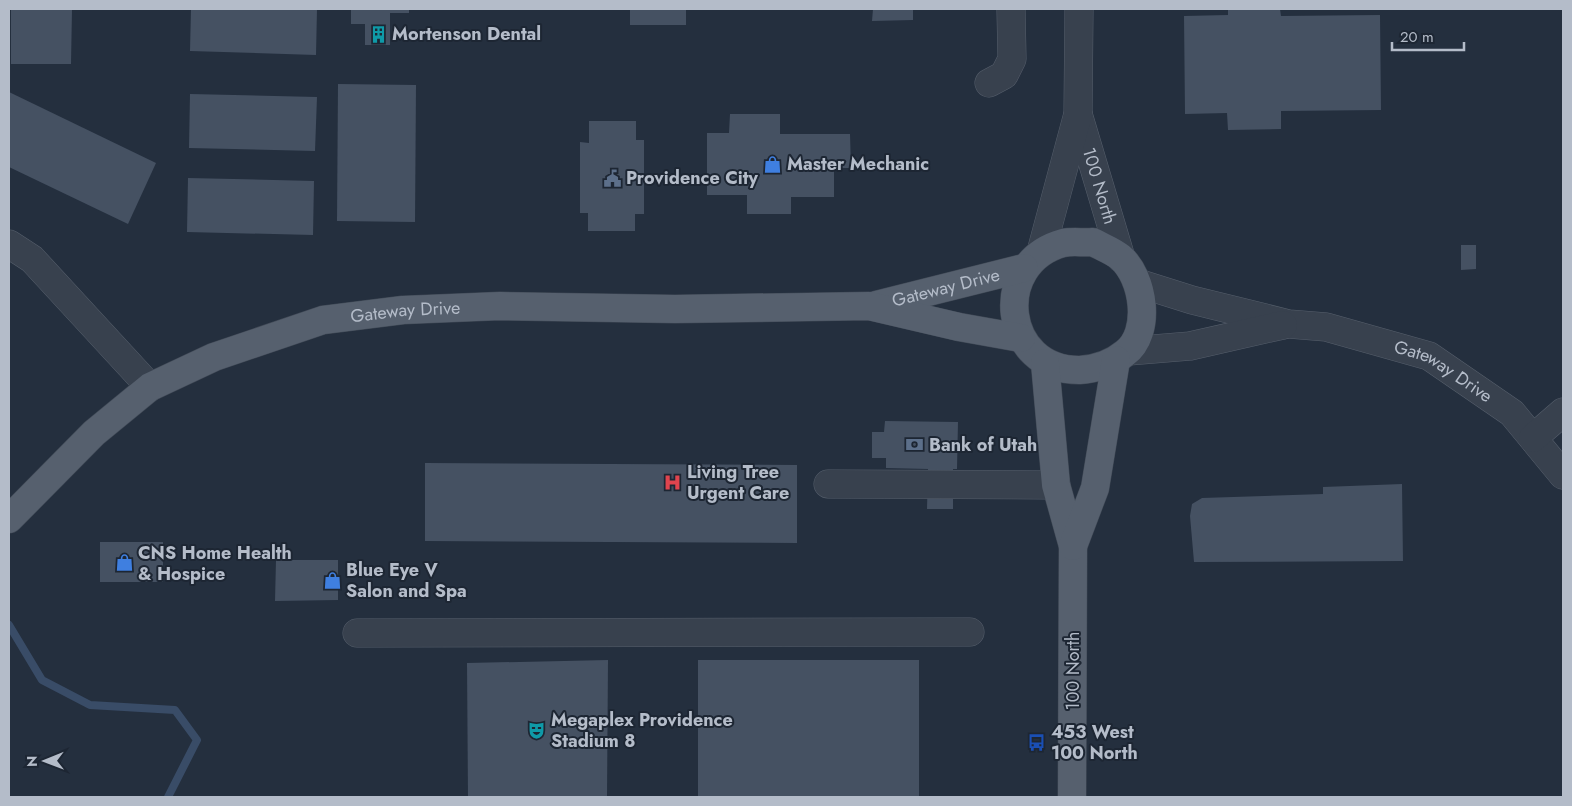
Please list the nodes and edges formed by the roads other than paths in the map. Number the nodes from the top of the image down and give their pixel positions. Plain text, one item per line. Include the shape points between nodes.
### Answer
1 (1011, 9) edge
2 (1079, 9) edge
3 (988, 83) dead end
4 (1078, 114) junction
5 (9, 244) edge
6 (1120, 258) junction
7 (1032, 260) junction
8 (1138, 283) junction
9 (870, 306) junction
10 (1290, 324) junction
11 (1021, 338) junction
12 (1122, 355) junction
13 (1046, 363) junction
14 (150, 387) junction
15 (1563, 412) edge
16 (1533, 438) junction
17 (1563, 475) edge
18 (828, 484) dead end
19 (1056, 485) junction
20 (9, 519) edge
21 (1074, 546) junction
22 (970, 632) dead end
23 (357, 633) dead end
24 (1072, 797) edge

1 - 3 street via 1012,59 1004,75
2 - 4 street, 100 North
4 - 6 street, 100 North
4 - 7 street, 100 North
5 - 14 street via 32,259
6 - 7 main road via 1093,242 1065,243
6 - 8 main road
7 - 9 main road, Gateway Drive
7 - 11 main road via 1015,290 1015,313
8 - 10 street, Gateway Drive
8 - 12 main road via 1143,305 1140,329
9 - 11 main road, Gateway Drive
9 - 14 main road, Gateway Drive via 675,309 500,306 403,310 323,320 214,356
10 - 12 street, Gateway Drive via 1190,346
10 - 16 street, Gateway Drive via 1326,327 1429,356 1512,412
11 - 13 main road via 1030,351
12 - 13 main road via 1089,370 1064,370
12 - 21 main road, 100 North via 1095,488
13 - 19 main road, 100 North
14 - 20 main road, Gateway Drive via 94,433
15 - 16 street
16 - 17 street, Gateway Drive
18 - 19 street
19 - 21 main road, 100 North
21 - 24 main road, 100 North
22 - 23 street

